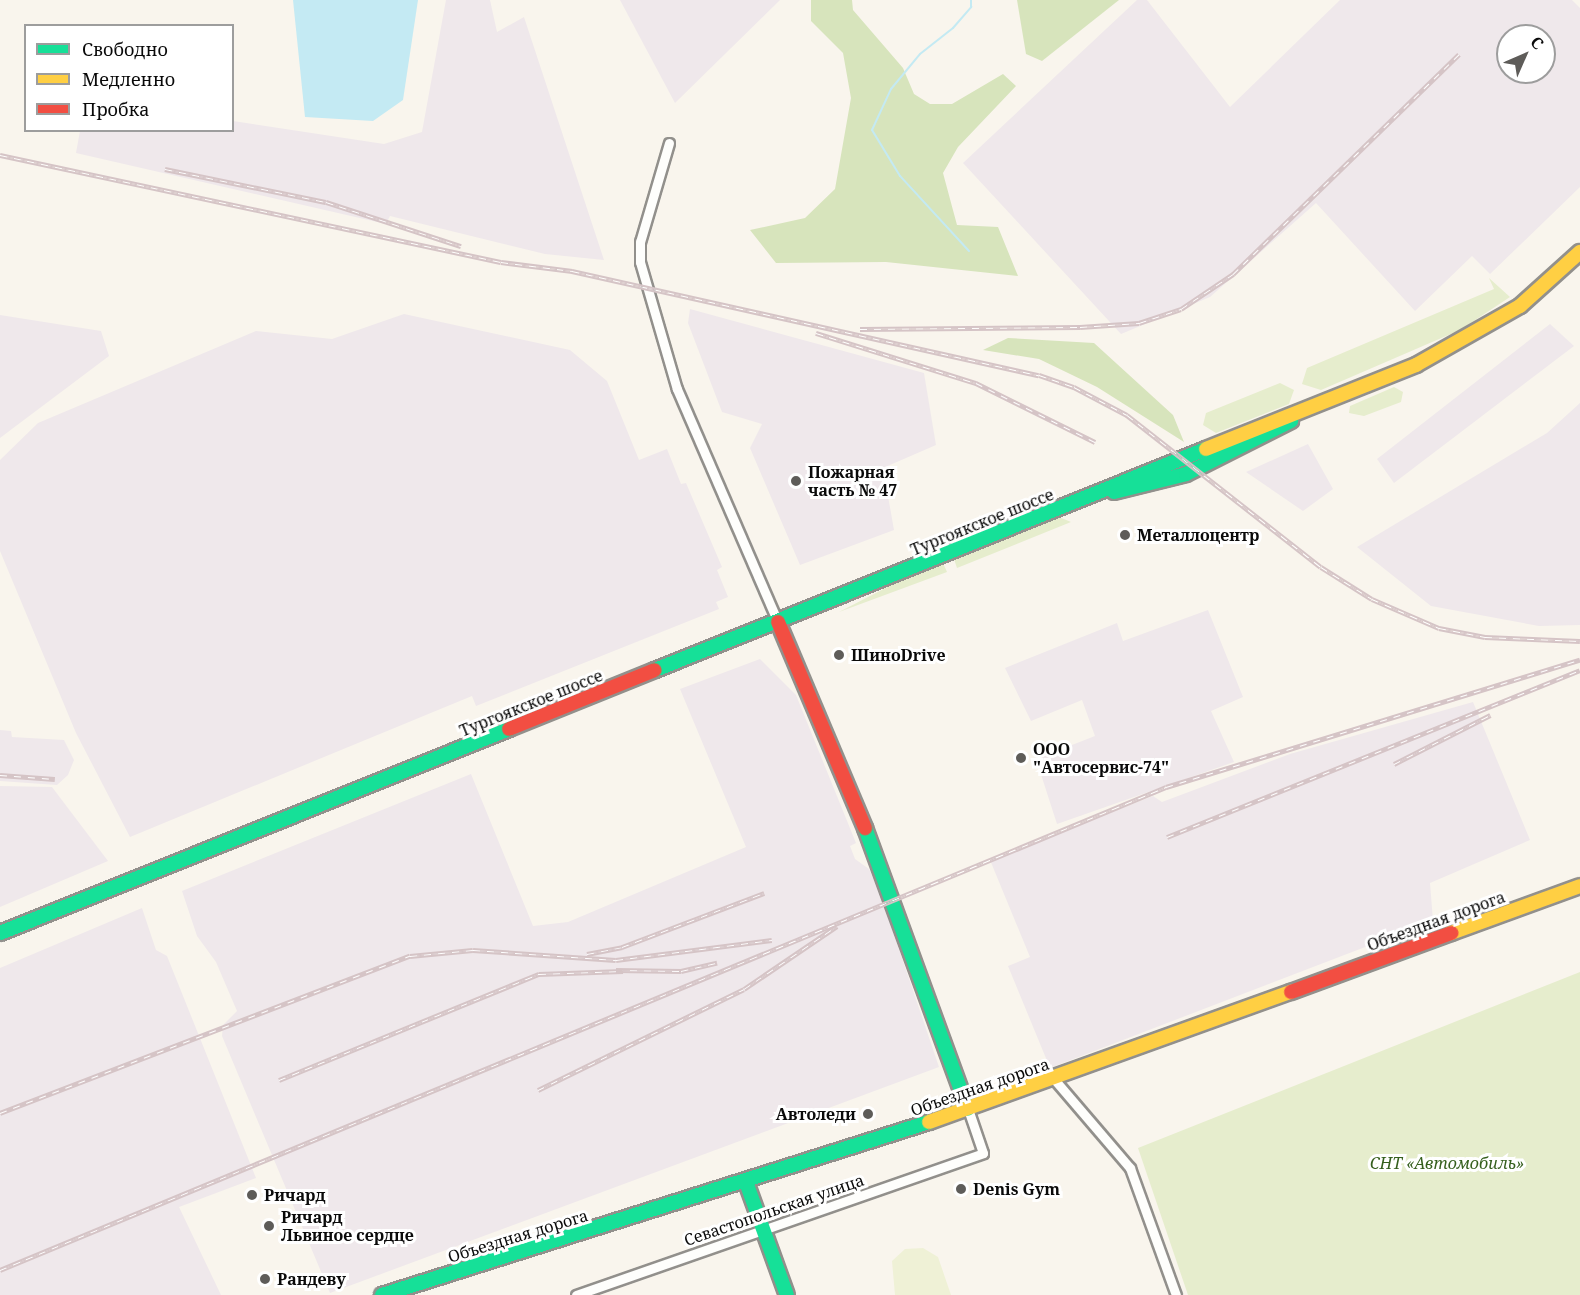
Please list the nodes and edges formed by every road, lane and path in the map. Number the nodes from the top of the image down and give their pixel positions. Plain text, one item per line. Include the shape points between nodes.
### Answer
1 (669, 142) dead end
2 (1580, 252) edge
3 (778, 622) junction
4 (1580, 886) edge
5 (0, 933) edge
6 (1054, 1079) junction
7 (968, 1109) junction
8 (746, 1182) junction
9 (764, 1229) junction
10 (382, 1295) edge
11 (576, 1295) edge
12 (787, 1295) edge
13 (1176, 1295) edge

1 - 3 street via 639,242 640,262 677,389
2 - 3 main road, Тургоякское шоссе via 1528,299 1476,335 1309,410 1186,474 1074,503
3 - 5 main road, Тургоякское шоссе
3 - 7 main road via 894,897
4 - 6 main road, Объездная дорога
6 - 7 main road, Объездная дорога
6 - 13 street via 1130,1168
7 - 8 main road, Объездная дорога
7 - 9 street, Севастопольская улица via 983,1153
8 - 9 main road
8 - 10 main road, Объездная дорога
9 - 11 street, Севастопольская улица
9 - 12 main road

